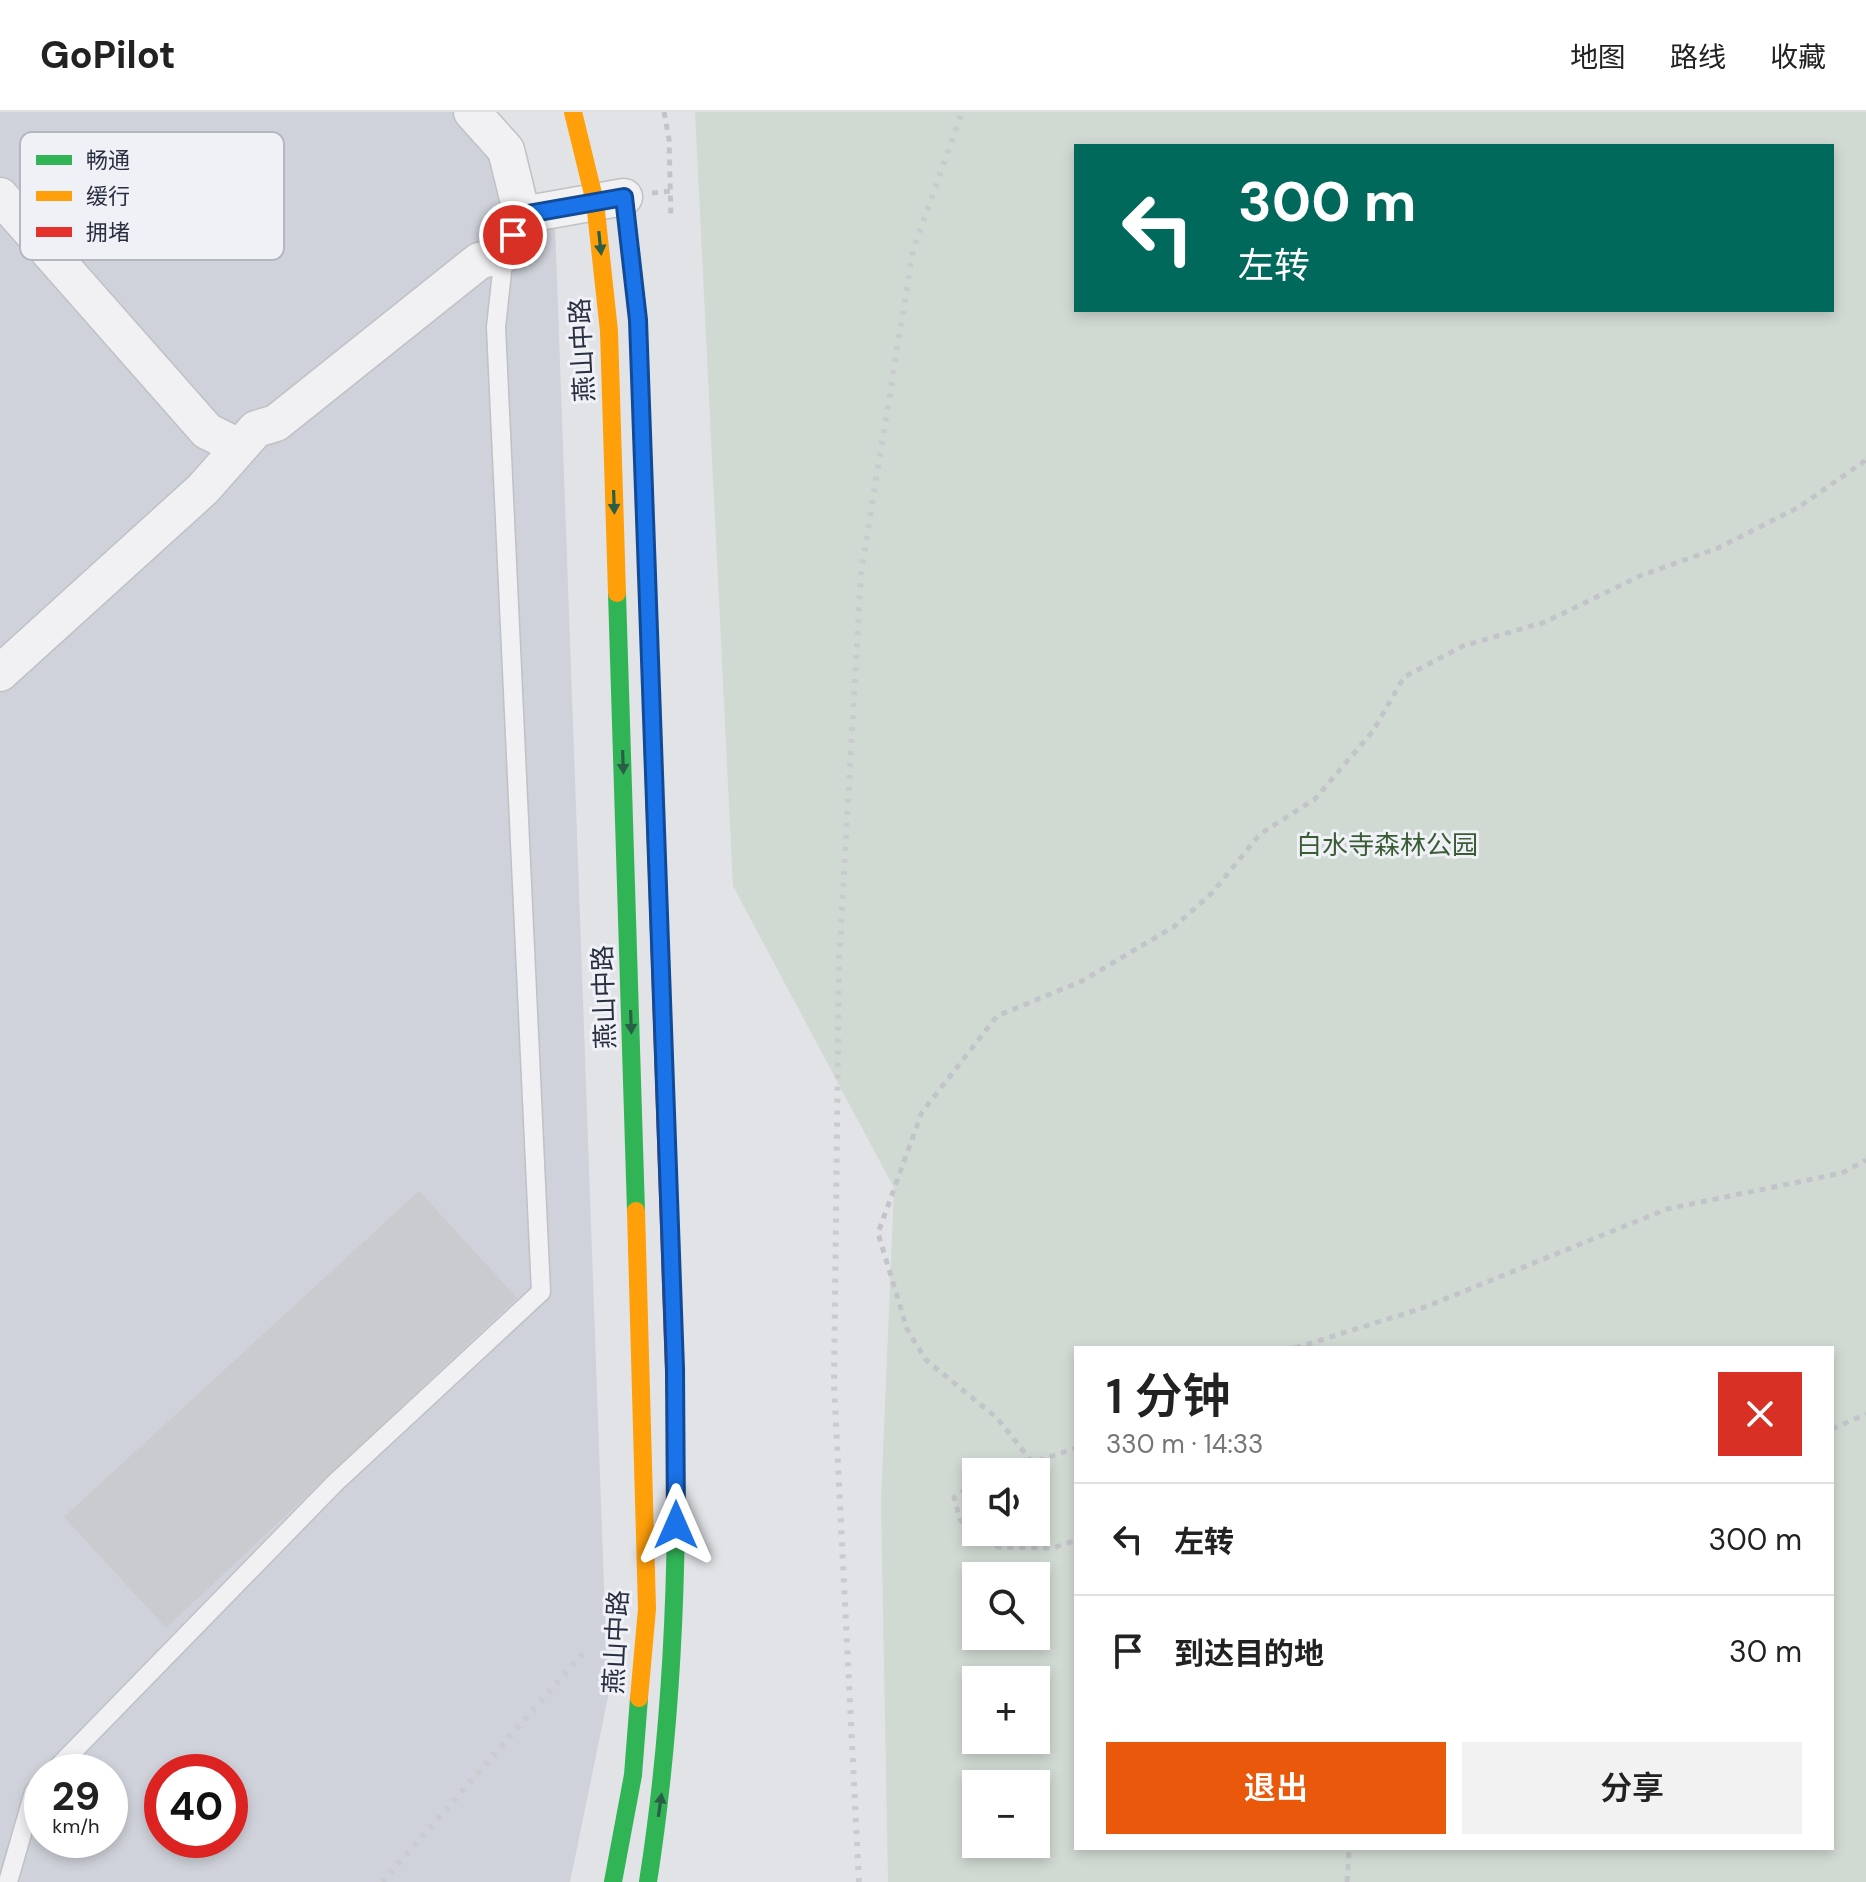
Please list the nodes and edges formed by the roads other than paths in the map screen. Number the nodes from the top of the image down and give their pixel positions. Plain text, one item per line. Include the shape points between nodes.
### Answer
1 (472, 112) edge
2 (573, 112) edge
3 (0, 196) edge
4 (617, 198) junction
5 (522, 215) junction
6 (20, 219) edge
7 (504, 254) junction
8 (56, 260) edge
9 (239, 447) junction
10 (0, 673) edge
11 (652, 717) dead end
12 (71, 1754) edge
13 (24, 1827) edge
14 (8, 1882) edge
15 (613, 1882) edge
16 (648, 1882) edge

1 - 5 street via 506,150
2 - 4 street, 燕山中路
3 - 6 street
4 - 5 street
4 -> 15 street, 燕山中路 via 609,347 647,1609 633,1775
5 - 7 street
7 - 9 street via 479,261
7 - 12 lane via 496,327 541,1292 335,1483
8 - 9 street via 207,431
9 - 10 street via 203,489
16 -> 11 street via 668,1750 677,1588 675,1368
13 - 14 lane

